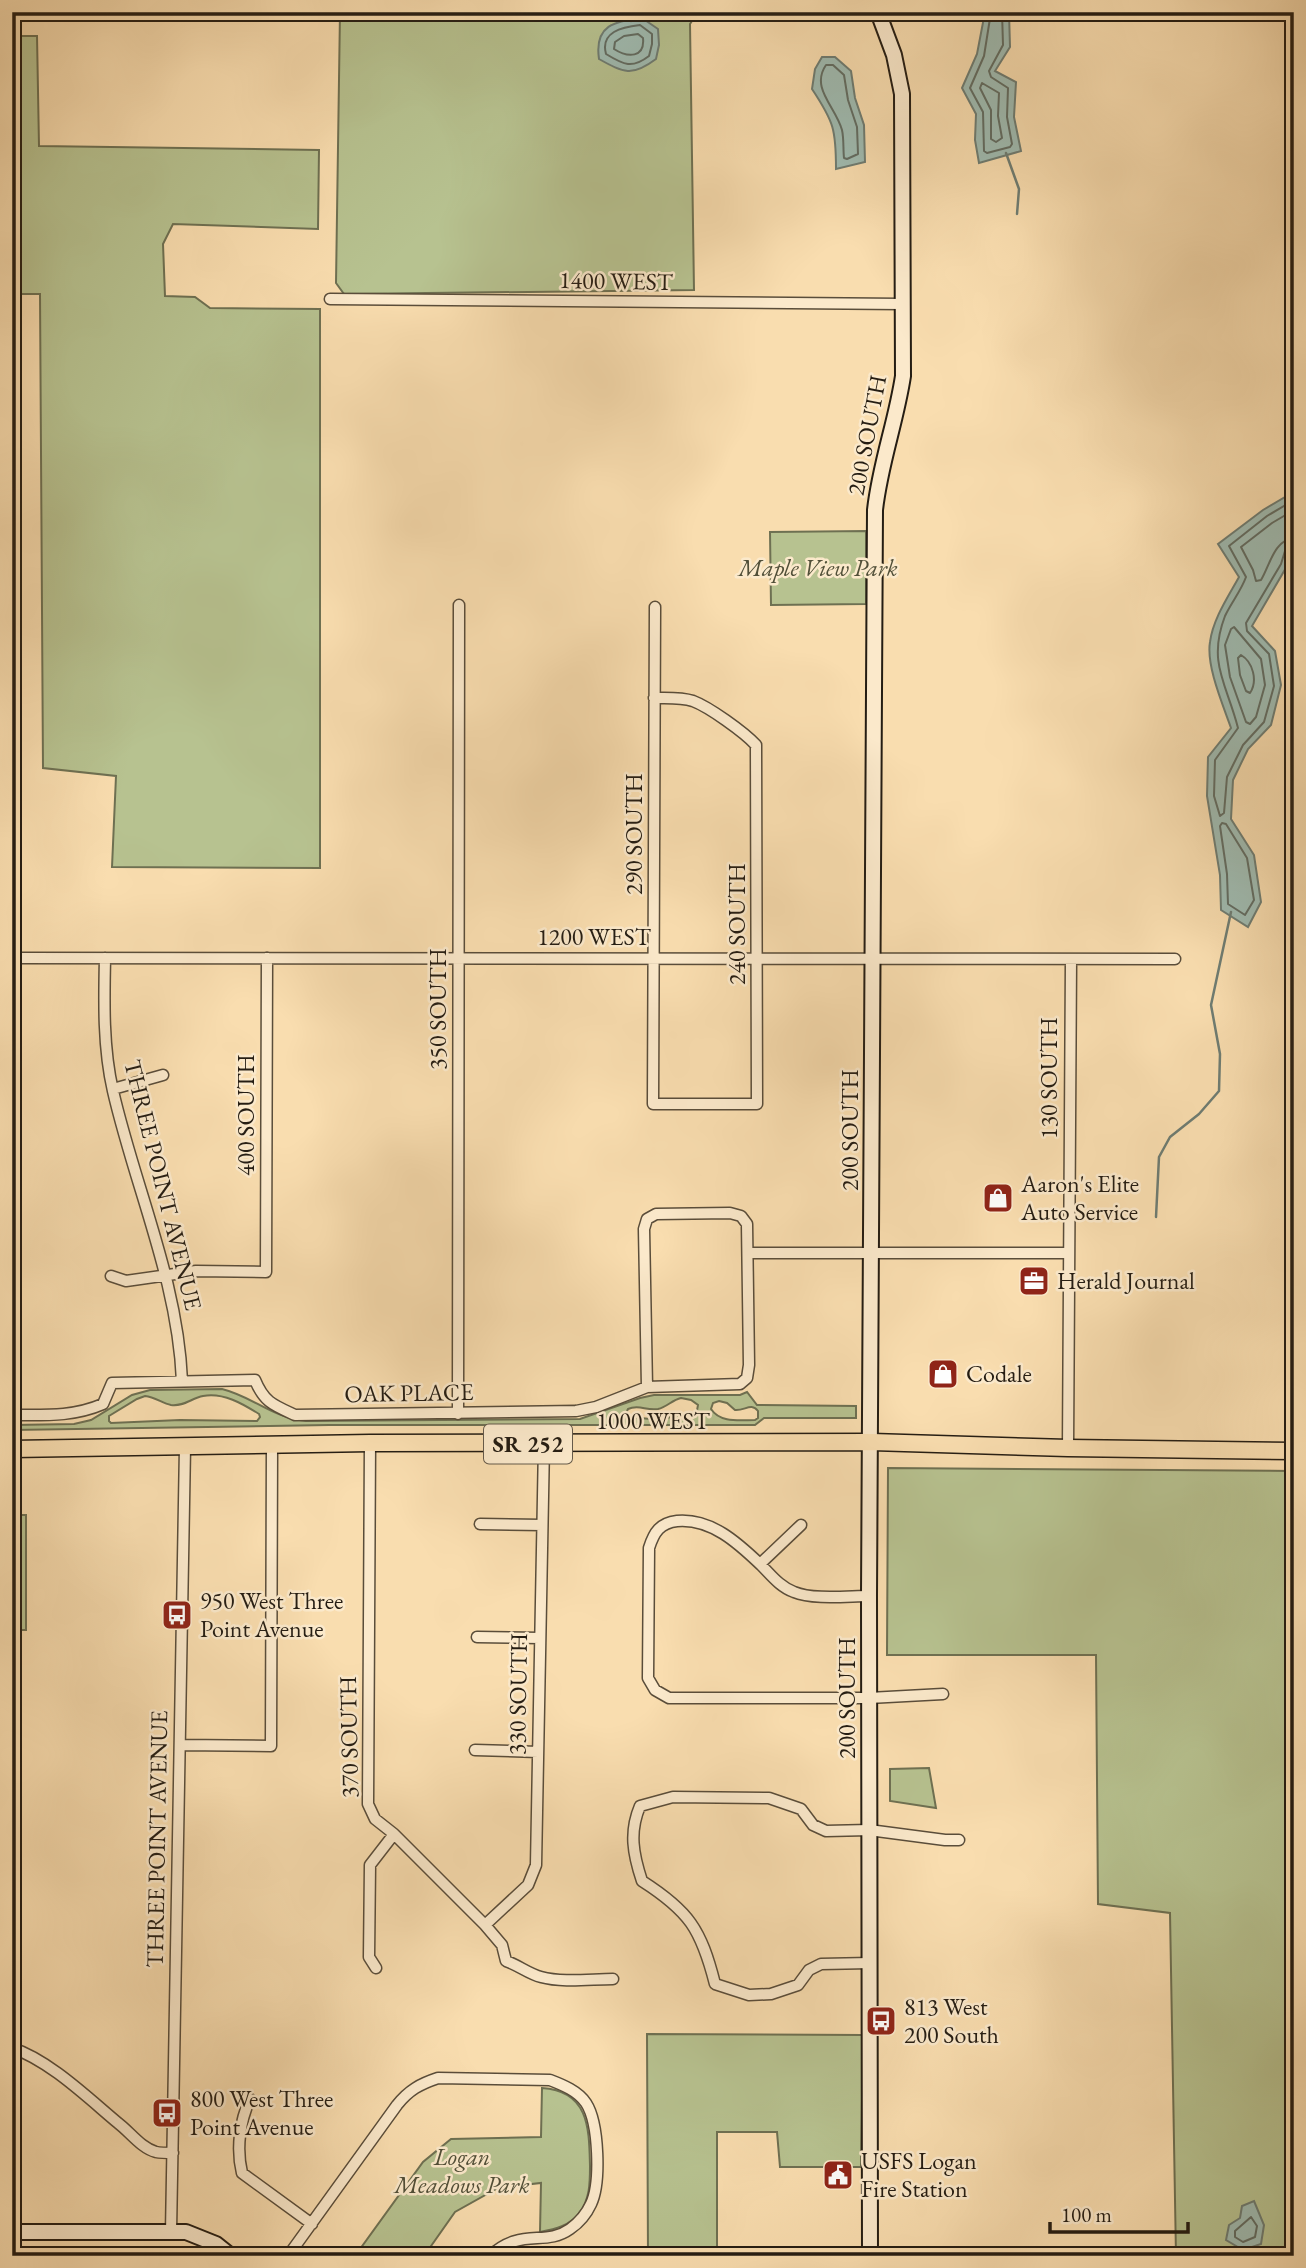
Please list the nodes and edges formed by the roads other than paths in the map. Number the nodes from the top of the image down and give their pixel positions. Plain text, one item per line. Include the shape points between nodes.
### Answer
1 (878, 12) edge
2 (330, 299) dead end
3 (902, 304) junction
4 (459, 605) dead end
5 (655, 607) dead end
6 (654, 698) junction
7 (12, 958) edge
8 (105, 958) junction
9 (267, 958) junction
10 (459, 958) junction
11 (655, 958) junction
12 (758, 958) junction
13 (874, 958) junction
14 (1175, 959) dead end
15 (1071, 960) junction
16 (163, 1075) dead end
17 (113, 1090) junction
18 (653, 1104) joint
19 (873, 1252) junction
20 (748, 1253) junction
21 (1069, 1253) junction
22 (111, 1276) dead end
23 (165, 1277) junction
24 (183, 1381) junction
25 (647, 1387) junction
26 (458, 1414) junction
27 (12, 1415) edge
28 (872, 1442) junction
29 (370, 1443) junction
30 (544, 1444) junction
31 (272, 1446) junction
32 (185, 1447) junction
33 (12, 1448) edge
34 (1068, 1448) junction
35 (1294, 1451) edge
36 (480, 1524) dead end
37 (542, 1525) junction
38 (801, 1525) dead end
39 (760, 1564) junction
40 (869, 1596) junction
41 (477, 1637) dead end
42 (540, 1638) junction
43 (943, 1694) dead end
44 (869, 1698) junction
45 (180, 1745) junction
46 (475, 1750) dead end
47 (538, 1752) junction
48 (869, 1830) junction
49 (394, 1834) junction
50 (959, 1840) dead end
51 (485, 1925) junction
52 (870, 1963) junction
53 (376, 1968) dead end
54 (614, 1979) dead end
55 (12, 2048) edge
56 (250, 2099) dead end
57 (173, 2153) junction
58 (312, 2224) junction
59 (12, 2232) edge
60 (171, 2232) junction
61 (232, 2256) edge
62 (288, 2256) edge
63 (490, 2256) edge
64 (870, 2256) edge

1 - 3 street, 200 SOUTH via 894,54 902,94
2 - 3 street, 1400 WEST
3 - 13 street, 200 SOUTH via 903,376 875,510
4 - 10 street, 350 SOUTH
5 - 6 street, 290 SOUTH
6 - 11 street, 290 SOUTH
6 - 12 street, 240 SOUTH via 694,701 756,745
7 - 8 street, 1200 WEST
8 - 9 street, 1200 WEST
8 - 17 street, THREE POINT AVENUE via 105,1031
9 - 10 street, 1200 WEST
9 - 23 street, 400 SOUTH via 266,1272 196,1271
10 - 11 street, 1200 WEST
10 - 26 street, 350 SOUTH
11 - 12 street, 1200 WEST
11 - 18 street, 290 SOUTH
12 - 13 street, 1200 WEST
12 - 18 street, 240 SOUTH via 757,1104
13 - 15 street, 1200 WEST
13 - 19 street, 200 SOUTH
14 - 15 street, 1200 WEST
15 - 21 street, 130 SOUTH
16 - 17 street
17 - 23 street, THREE POINT AVENUE
19 - 20 street
19 - 21 street
19 - 28 street, 200 SOUTH
20 - 25 street, OAK PLACE via 747,1378 740,1384
20 - 25 street, OAK PLACE via 747,1224 741,1216 656,1214 647,1219
21 - 34 street, 130 SOUTH
22 - 23 street via 126,1281
23 - 24 street, THREE POINT AVENUE via 177,1321
24 - 26 street, OAK PLACE via 255,1380 272,1405 295,1415
24 - 27 street via 112,1383 103,1404 88,1410 67,1415
25 - 26 street, OAK PLACE via 576,1411
28 - 30 main road, 1000 WEST / SR 252
28 - 34 main road, 1000 WEST / SR 252
28 - 40 street, 200 SOUTH
29 - 30 main road, 1000 WEST / SR 252
29 - 31 main road, 1000 WEST / SR 252
29 - 49 street, 370 SOUTH via 368,1804 375,1819
30 - 37 street, 330 SOUTH
31 - 32 main road, 1000 WEST / SR 252
31 - 45 street via 271,1746
32 - 33 main road, 1000 WEST / SR 252
32 - 45 street, THREE POINT AVENUE
34 - 35 main road, 1000 WEST / SR 252
36 - 37 street
37 - 42 street, 330 SOUTH
38 - 39 street
39 - 40 street via 794,1592
39 - 44 street via 721,1532 701,1524 667,1522 654,1532 649,1548 648,1678 655,1690 670,1698
40 - 44 street, 200 SOUTH
41 - 42 street
42 - 47 street, 330 SOUTH
43 - 44 street
44 - 48 street, 200 SOUTH
45 - 57 street, THREE POINT AVENUE
46 - 47 street
47 - 51 street, 330 SOUTH via 533,1875
48 - 50 street
48 - 52 street, 200 SOUTH
48 - 52 street via 827,1831 813,1825 801,1809 769,1798 673,1797 640,1806 632,1835 642,1881 688,1916 701,1938 715,1984 749,1995 771,1994 798,1985 809,1970 821,1964
49 - 51 street, 370 SOUTH
49 - 53 street via 370,1865 369,1956
51 - 54 street, 370 SOUTH via 502,1945 506,1961 538,1976
52 - 64 street, 200 SOUTH
55 - 57 street via 53,2071 140,2143 156,2152
56 - 58 street via 241,2118 242,2173
57 - 60 street, THREE POINT AVENUE
58 - 62 street
58 - 63 street via 407,2092 420,2084 438,2078 550,2080 577,2093 595,2129 592,2202 582,2219 567,2231 515,2239
59 - 60 street
60 - 61 street via 200,2236

